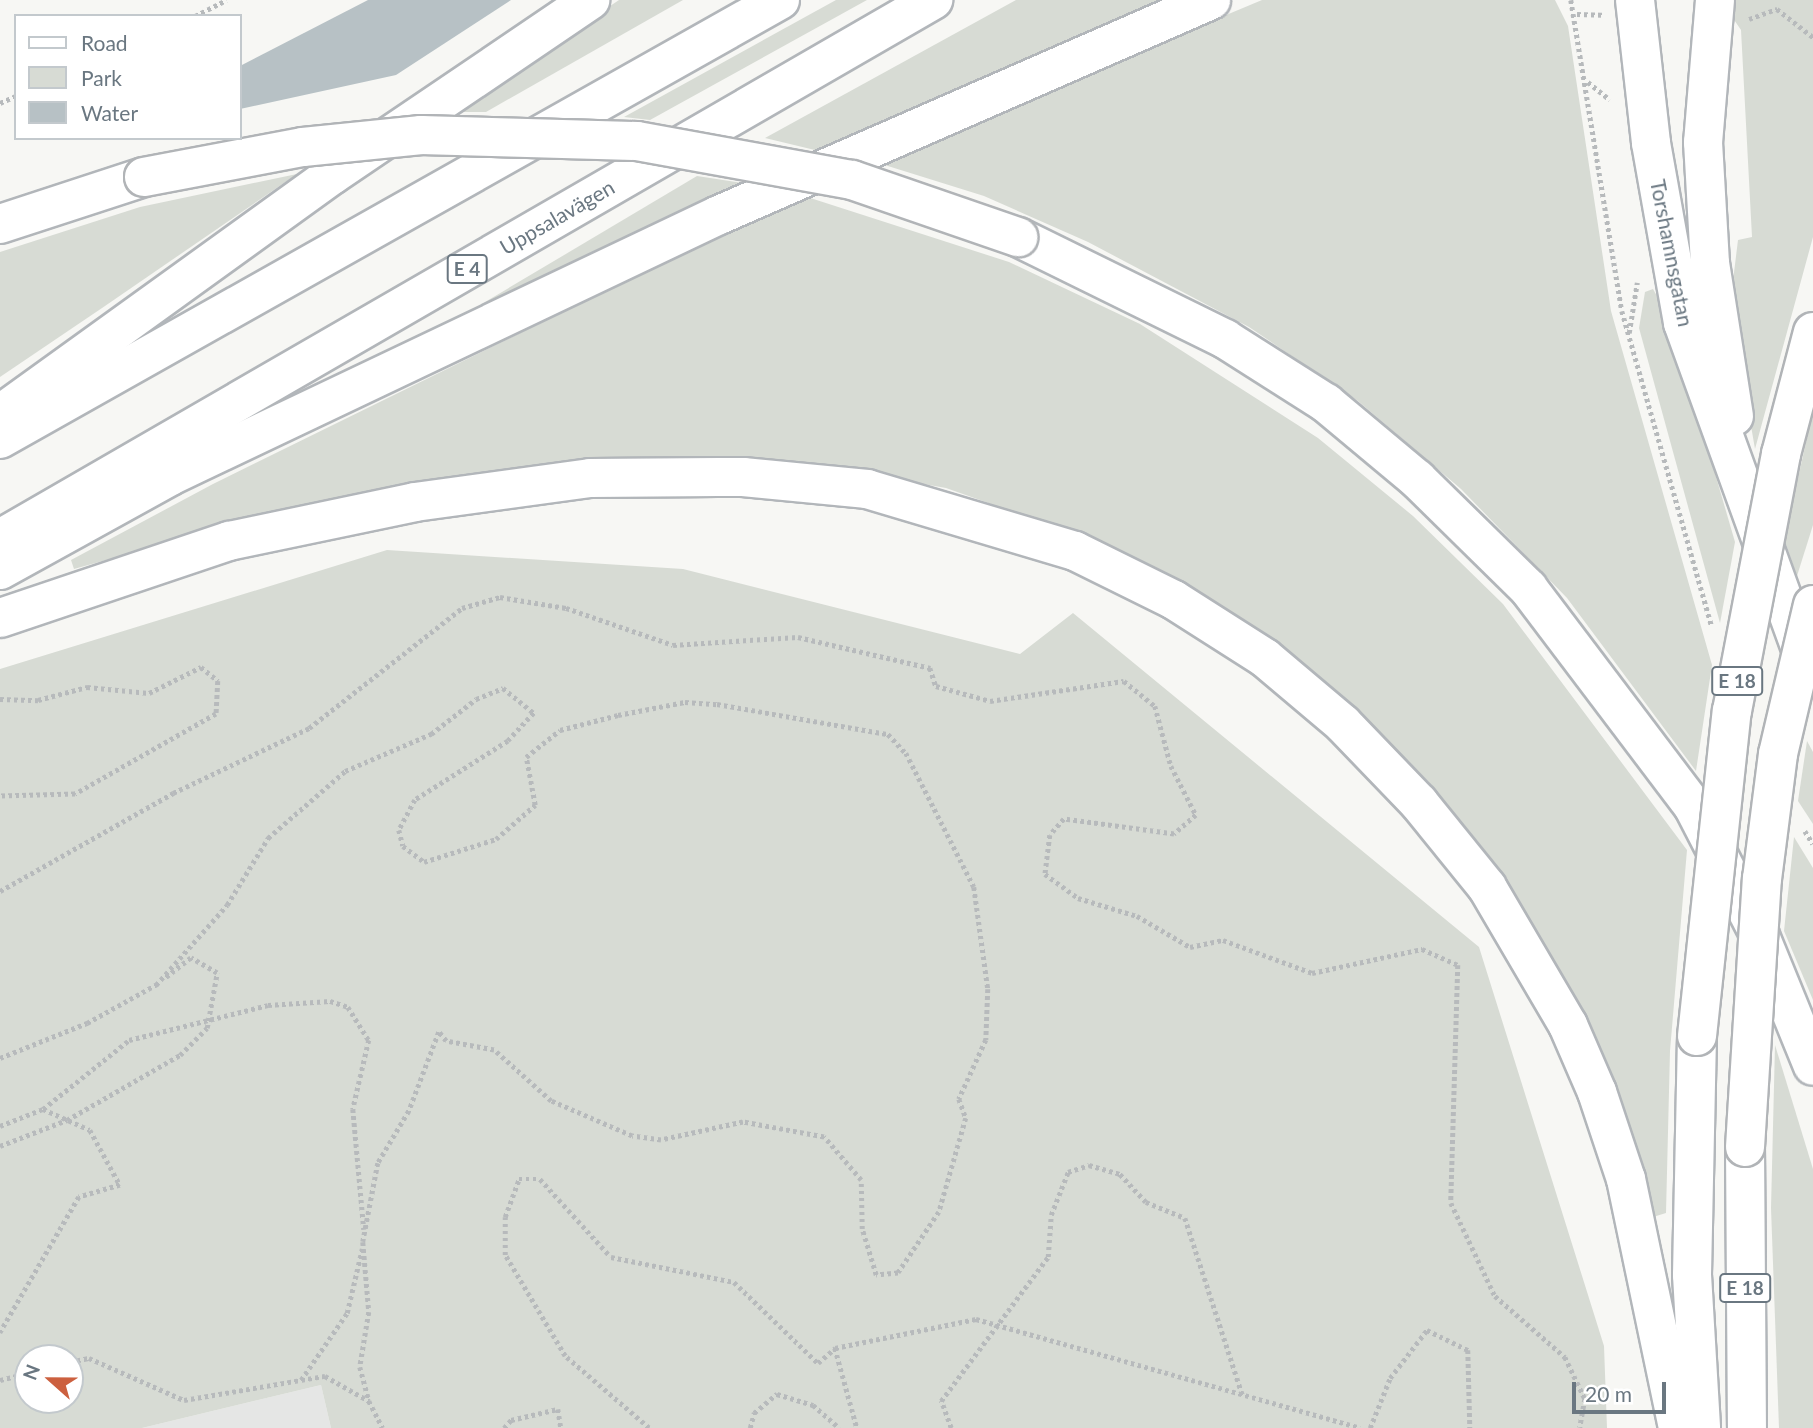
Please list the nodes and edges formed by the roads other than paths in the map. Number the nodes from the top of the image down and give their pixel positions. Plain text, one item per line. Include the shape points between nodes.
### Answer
1 (590, 0) edge
2 (780, 0) edge
3 (933, 0) edge
4 (1211, 0) edge
5 (1635, 0) edge
6 (1712, 11) edge
7 (0, 224) edge
8 (1813, 332) edge
9 (0, 415) edge
10 (0, 439) edge
11 (1748, 497) junction
12 (0, 539) edge
13 (0, 570) edge
14 (1813, 605) edge
15 (0, 618) edge
16 (1813, 683) edge
17 (1813, 1066) edge
18 (1678, 1428) edge
19 (1701, 1428) edge
20 (1747, 1428) edge

1 - 9 main road via 332,174
2 - 10 main road
3 - 12 main road, Uppsalavägen / E 4
4 - 13 main road via 719,215 170,476
5 - 11 main road, Torshamnsgatan via 1651,143 1683,323
6 - 11 main road, Torshamnsgatan via 1703,142 1710,263
7 - 17 main road, bridge via 144,177 303,147 421,135 637,141 852,180 1018,237 1225,339 1326,403 1417,479 1528,588 1693,806 1759,936
8 - 19 main road, E 18, bridge via 1781,454 1732,711 1697,1036 1692,1275
11 - 16 main road, Torshamnsgatan
14 - 20 main road, E 18, bridge via 1778,754 1763,866 1745,1147
15 - 18 main road via 229,541 415,502 590,478 743,477 867,489 1075,551 1174,600 1265,658 1343,724 1419,803 1487,887 1563,1014 1597,1092 1626,1179

